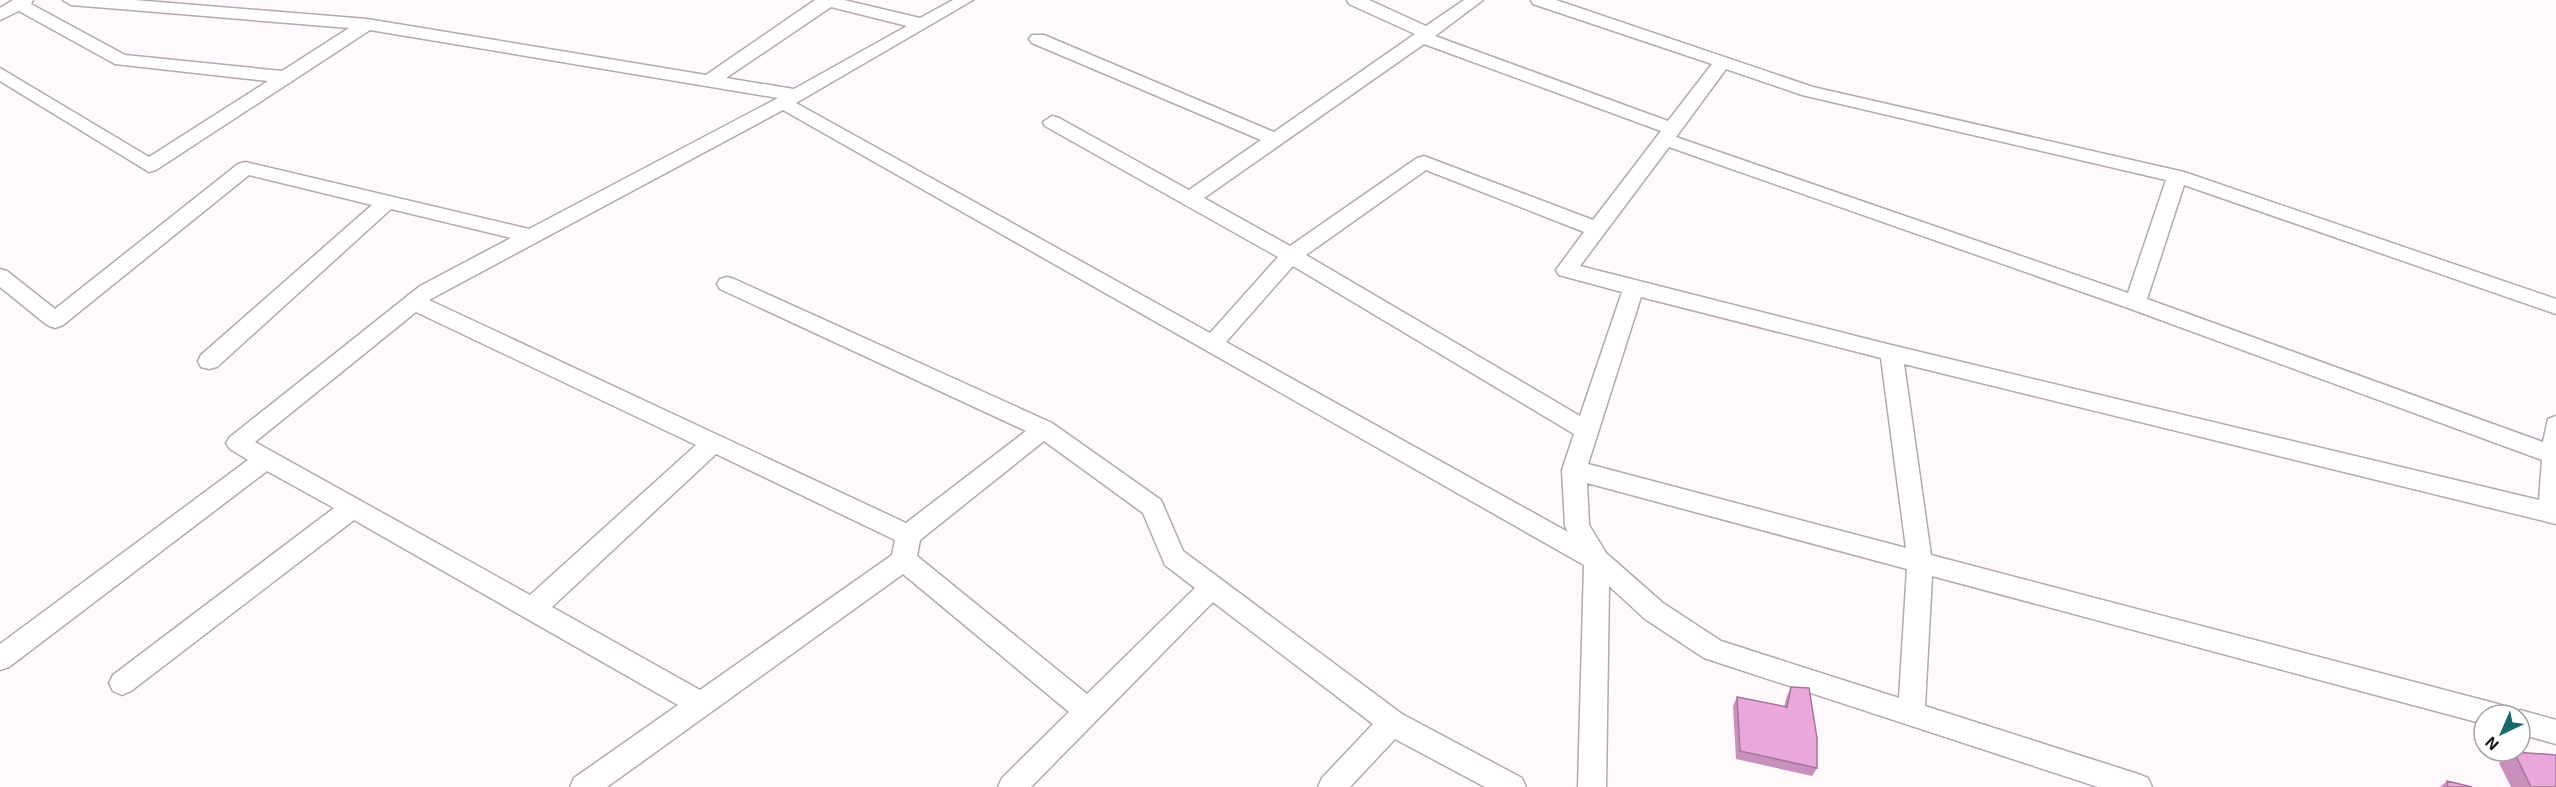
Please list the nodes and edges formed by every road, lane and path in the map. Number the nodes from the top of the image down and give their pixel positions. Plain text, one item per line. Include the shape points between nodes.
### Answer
1 (71, 0) edge
2 (260, 0) edge
3 (966, 0) edge
4 (1355, 0) edge
5 (1474, 0) edge
6 (1539, 0) edge
7 (825, 1) edge
8 (22, 2) edge
9 (240, 14) junction
10 (0, 15) edge
11 (367, 24) junction
12 (922, 24) junction
13 (1424, 35) junction
14 (1038, 39) dead end
15 (1722, 63) junction
16 (0, 73) edge
17 (286, 77) junction
18 (709, 81) junction
19 (790, 99) junction
20 (1052, 122) dead end
21 (1668, 134) junction
22 (1275, 139) junction
23 (2177, 176) junction
24 (1190, 199) junction
25 (387, 202) junction
26 (1596, 229) junction
27 (531, 236) junction
28 (1291, 255) junction
29 (0, 276) edge
30 (727, 284) dead end
31 (1634, 287) junction
32 (414, 302) junction
33 (2135, 303) junction
34 (2556, 307) edge
35 (1212, 344) junction
36 (1891, 353) junction
37 (209, 361) dead end
38 (2556, 425) edge
39 (1044, 429) junction
40 (1587, 431) junction
41 (713, 443) junction
42 (2554, 454) junction
43 (267, 458) junction
44 (1574, 470) junction
45 (353, 507) junction
46 (2553, 513) edge
47 (906, 548) junction
48 (1597, 560) junction
49 (1920, 562) junction
50 (1212, 587) junction
51 (532, 609) junction
52 (0, 659) edge
53 (122, 683) dead end
54 (701, 704) junction
55 (2472, 709) edge
56 (1088, 711) junction
57 (1911, 716) junction
58 (1392, 723) junction
59 (2532, 725) edge
60 (2556, 732) edge
61 (584, 787) edge
62 (1012, 787) edge
63 (1332, 787) edge
64 (1512, 787) edge
65 (1592, 787) edge
66 (2139, 787) edge

1 - 9 street
2 - 9 street
3 - 12 street
4 - 13 street
5 - 13 street
6 - 15 street
7 - 12 street
7 - 18 street
8 - 10 street
8 - 17 street via 121,60
9 - 11 street
11 - 17 street
11 - 18 street
12 - 19 street
13 - 21 street
13 - 22 street
14 - 22 street
15 - 21 street
15 - 23 street via 1808,91
16 - 17 street via 149,166
18 - 19 street
19 - 27 street
19 - 35 street
20 - 24 street
21 - 26 street
21 - 33 street
22 - 24 street
23 - 33 street
23 - 34 street
24 - 28 street
25 - 27 street
25 - 29 street via 245,168 55,320
25 - 37 street
26 - 28 street via 1424,162
26 - 31 street via 1566,270
27 - 32 street via 427,291
28 - 35 street
28 - 40 street
30 - 39 street
31 - 36 street
31 - 40 street
32 - 41 street
32 - 43 street via 238,443
33 - 42 street
35 - 48 street
36 - 46 street
36 - 49 street
38 - 42 street
39 - 47 street
39 - 50 street via 1152,507 1174,558
40 - 44 street
41 - 47 street
41 - 51 street
42 - 46 street
43 - 45 street
43 - 52 street
44 - 48 street via 1577,526
44 - 49 street
45 - 51 street
45 - 53 street
47 - 54 street
47 - 56 street
48 - 57 street via 1654,611 1713,650
48 - 65 street
49 - 55 street
49 - 57 street
50 - 56 street
50 - 58 street
51 - 54 street
54 - 61 street
56 - 62 street
57 - 66 street
58 - 63 street
58 - 64 street
59 - 60 street

